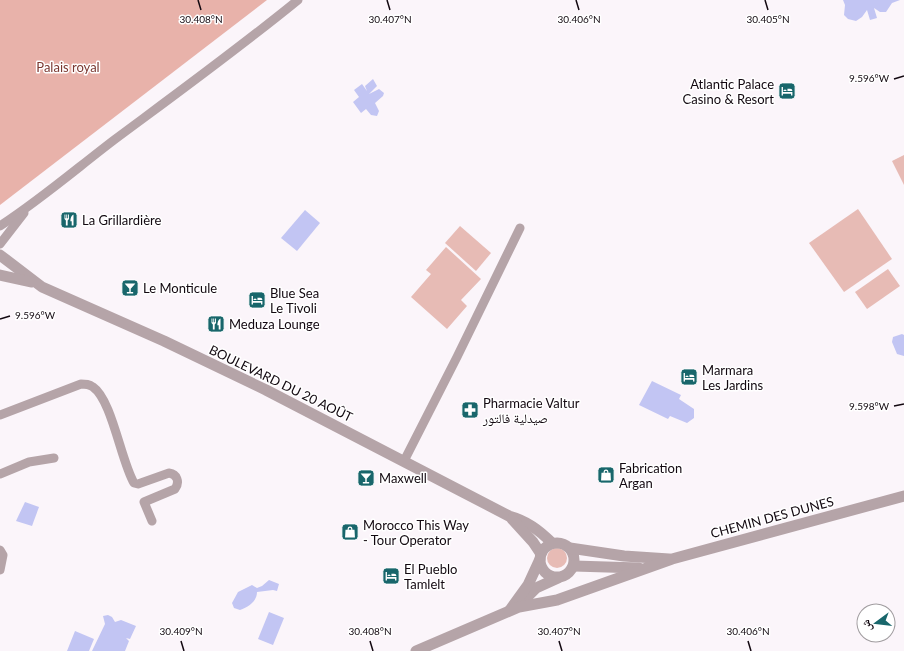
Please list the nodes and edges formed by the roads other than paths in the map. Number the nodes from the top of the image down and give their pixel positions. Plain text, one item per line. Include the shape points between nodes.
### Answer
1 (298, 0) edge
2 (29, 208) junction
3 (0, 226) edge
4 (520, 228) dead end
5 (0, 244) edge
6 (0, 255) edge
7 (0, 275) edge
8 (37, 283) junction
9 (0, 415) edge
10 (54, 458) dead end
11 (404, 461) junction
12 (0, 474) edge
13 (904, 496) edge
14 (509, 516) junction
15 (152, 521) dead end
16 (552, 543) junction
17 (570, 548) junction
18 (0, 550) edge
19 (540, 556) junction
20 (672, 560) junction
21 (574, 566) junction
22 (649, 568) junction
23 (0, 570) edge
24 (558, 578) junction
25 (515, 608) junction
26 (416, 651) edge

1 - 2 street via 72,172
2 - 3 street
2 - 5 street
4 - 11 street
6 - 8 street, BOULEVARD DU 20 AOÛT
7 - 8 street, BOULEVARD DU 20 AOÛT
8 - 11 street, BOULEVARD DU 20 AOÛT via 259,387
9 - 15 street via 81,384 88,384 94,388 106,407 134,483 138,484 169,473 177,479 174,489 144,502
10 - 12 street via 30,462
11 - 14 street, BOULEVARD DU 20 AOÛT
13 - 20 street, CHEMIN DES DUNES
14 - 16 street, BOULEVARD DU 20 AOÛT via 532,525
14 - 19 street, BOULEVARD DU 20 AOÛT via 526,533
16 - 17 street via 562,543
16 - 19 street
17 - 20 street
17 - 21 street via 574,554
18 - 23 street via 3,555
19 - 24 street via 545,573
19 - 25 street
20 - 22 street, CHEMIN DES DUNES
21 - 22 street, CHEMIN DES DUNES
21 - 24 street via 568,574
22 - 25 street, CHEMIN DES DUNES via 557,600
24 - 25 street via 536,588
25 - 26 street

